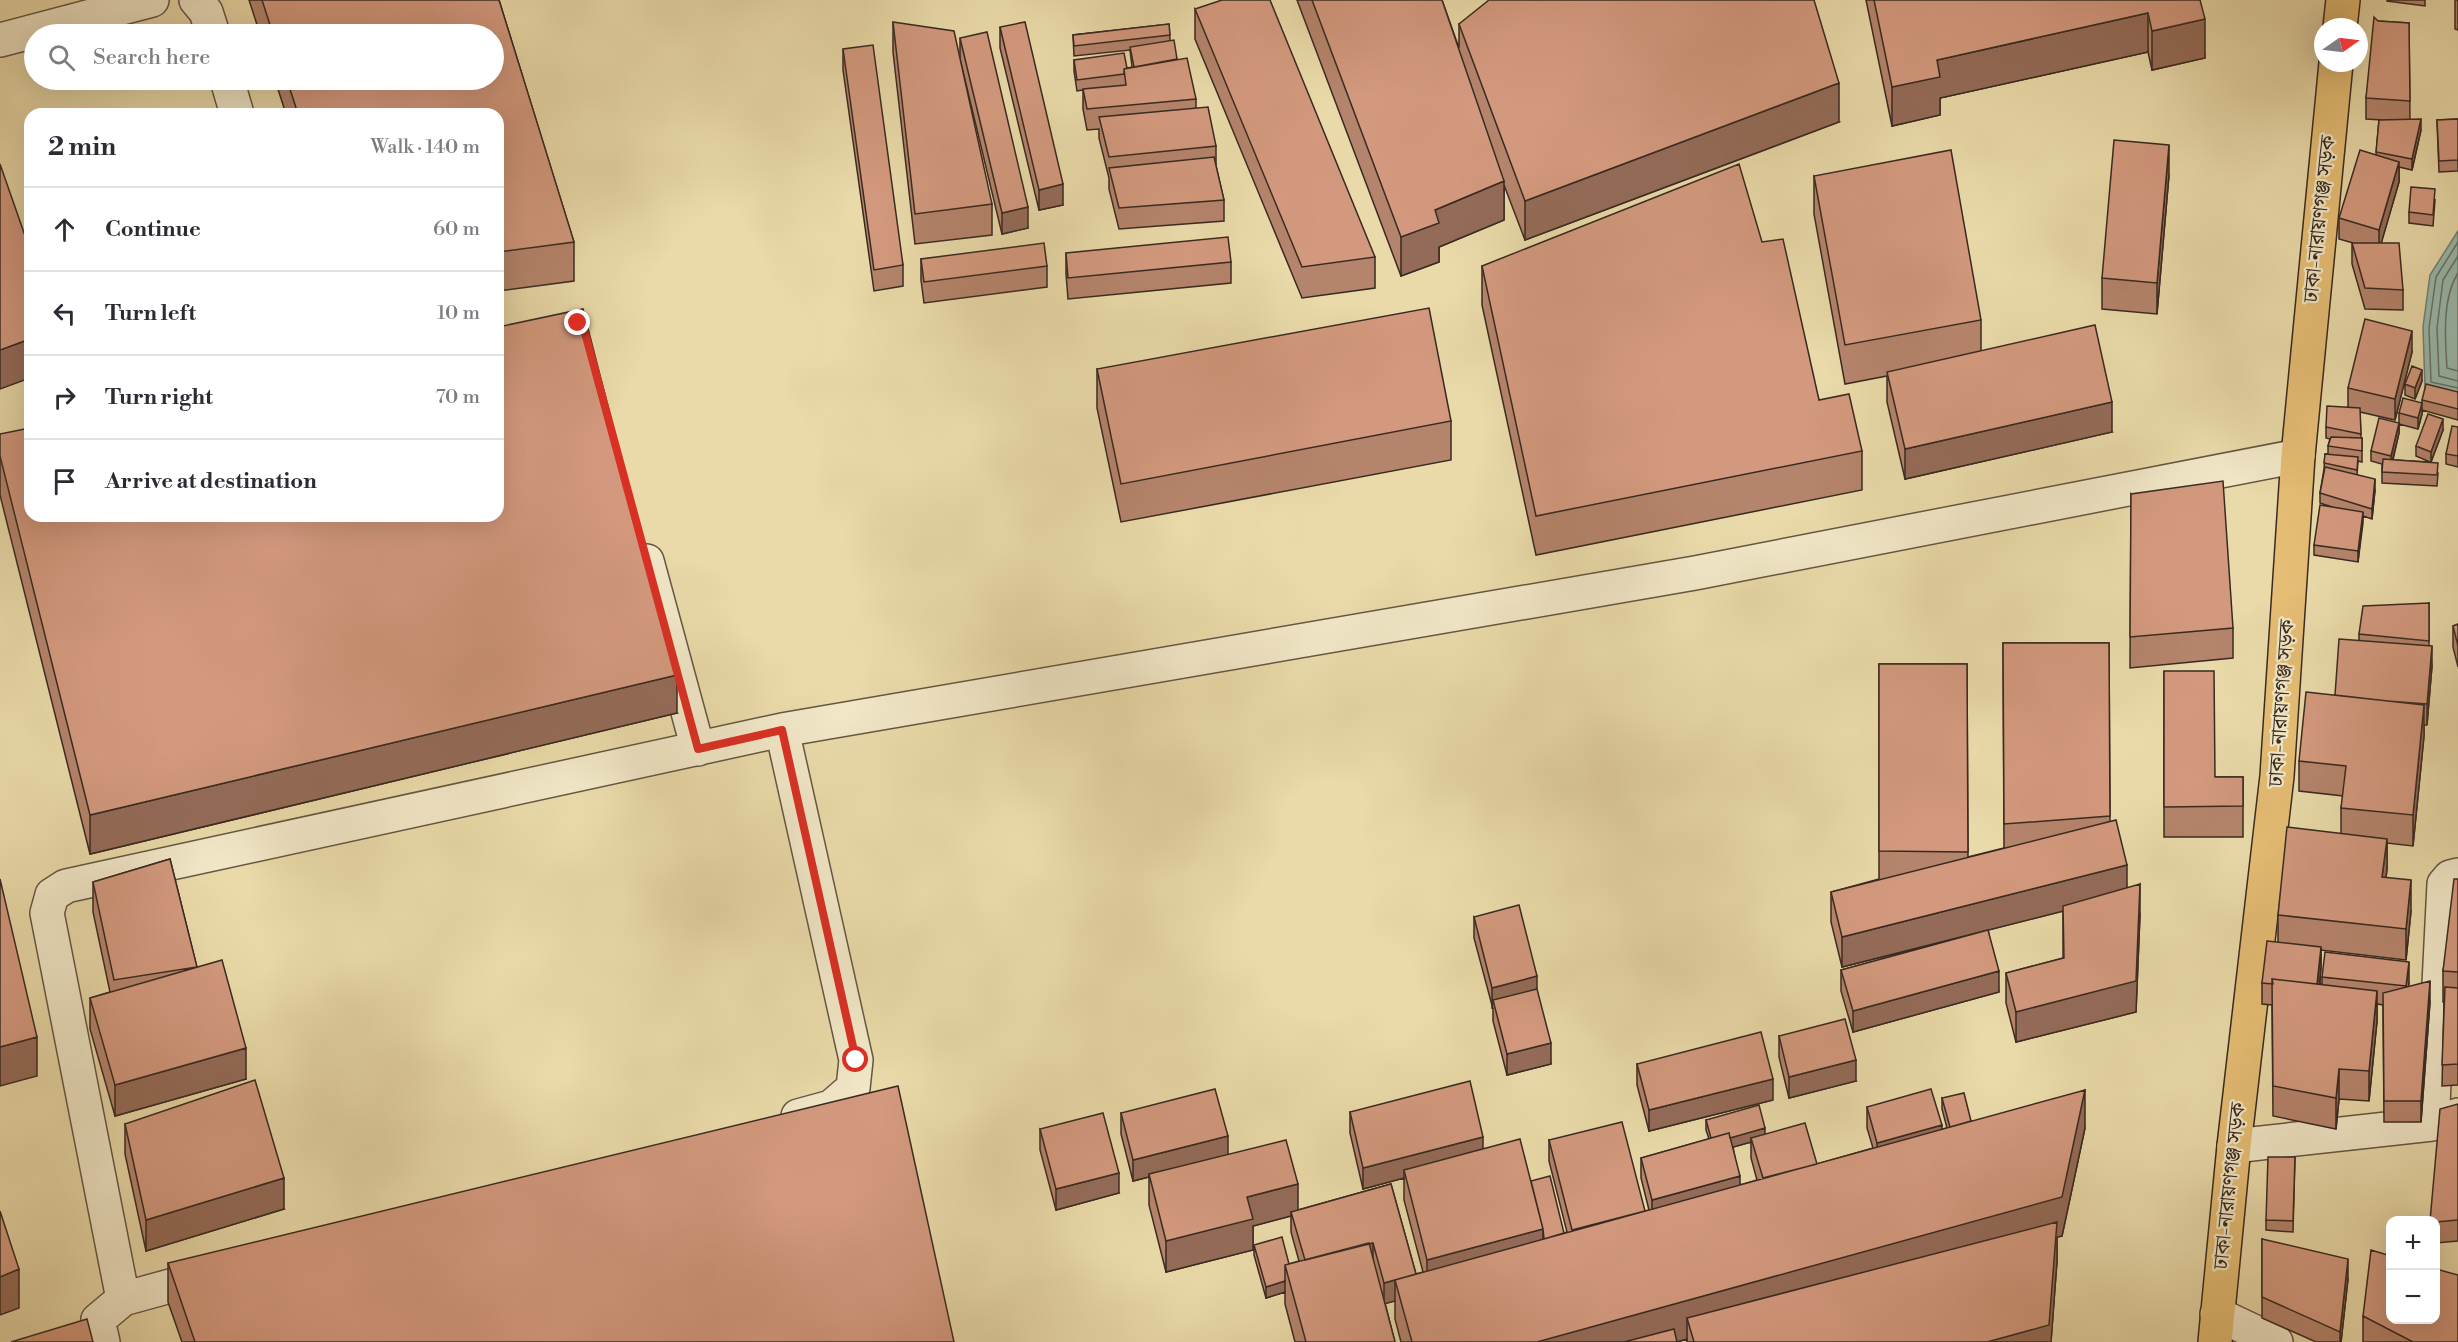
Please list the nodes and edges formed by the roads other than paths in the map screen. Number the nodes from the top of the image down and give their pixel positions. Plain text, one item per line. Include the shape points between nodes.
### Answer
1 (152, 0) edge
2 (196, 0) edge
3 (2343, 0) edge
4 (2341, 18) edge
5 (61, 24) edge
6 (210, 24) edge
7 (24, 34) edge
8 (0, 40) edge
9 (2335, 72) edge
10 (230, 90) edge
11 (235, 108) edge
12 (2298, 456) junction
13 (639, 529) edge
14 (782, 730) junction
15 (698, 749) junction
16 (2458, 875) edge
17 (2445, 1120) edge
18 (774, 1122) edge
19 (2234, 1146) junction
20 (237, 1268) edge
21 (123, 1299) junction
22 (2216, 1328) edge
23 (92, 1330) edge
24 (2276, 1342) edge

1 - 5 street
2 - 6 street
3 - 4 highway
7 - 8 street
9 - 12 highway, ঢাকা-নারায়ণগঞ্জ সড়ক
10 - 11 street
12 - 14 street via 1695,573
12 - 19 highway, ঢাকা-নারায়ণগঞ্জ সড়ক via 2277,776
13 - 15 street
14 - 15 street
14 - 18 street via 856,1060 853,1088 831,1107
15 - 21 street via 66,886 52,895 46,913
16 - 17 street via 2444,884
17 - 19 street
19 - 22 highway, ঢাকা-নারায়ণগঞ্জ সড়ক
20 - 21 street
21 - 23 street
22 - 24 street

